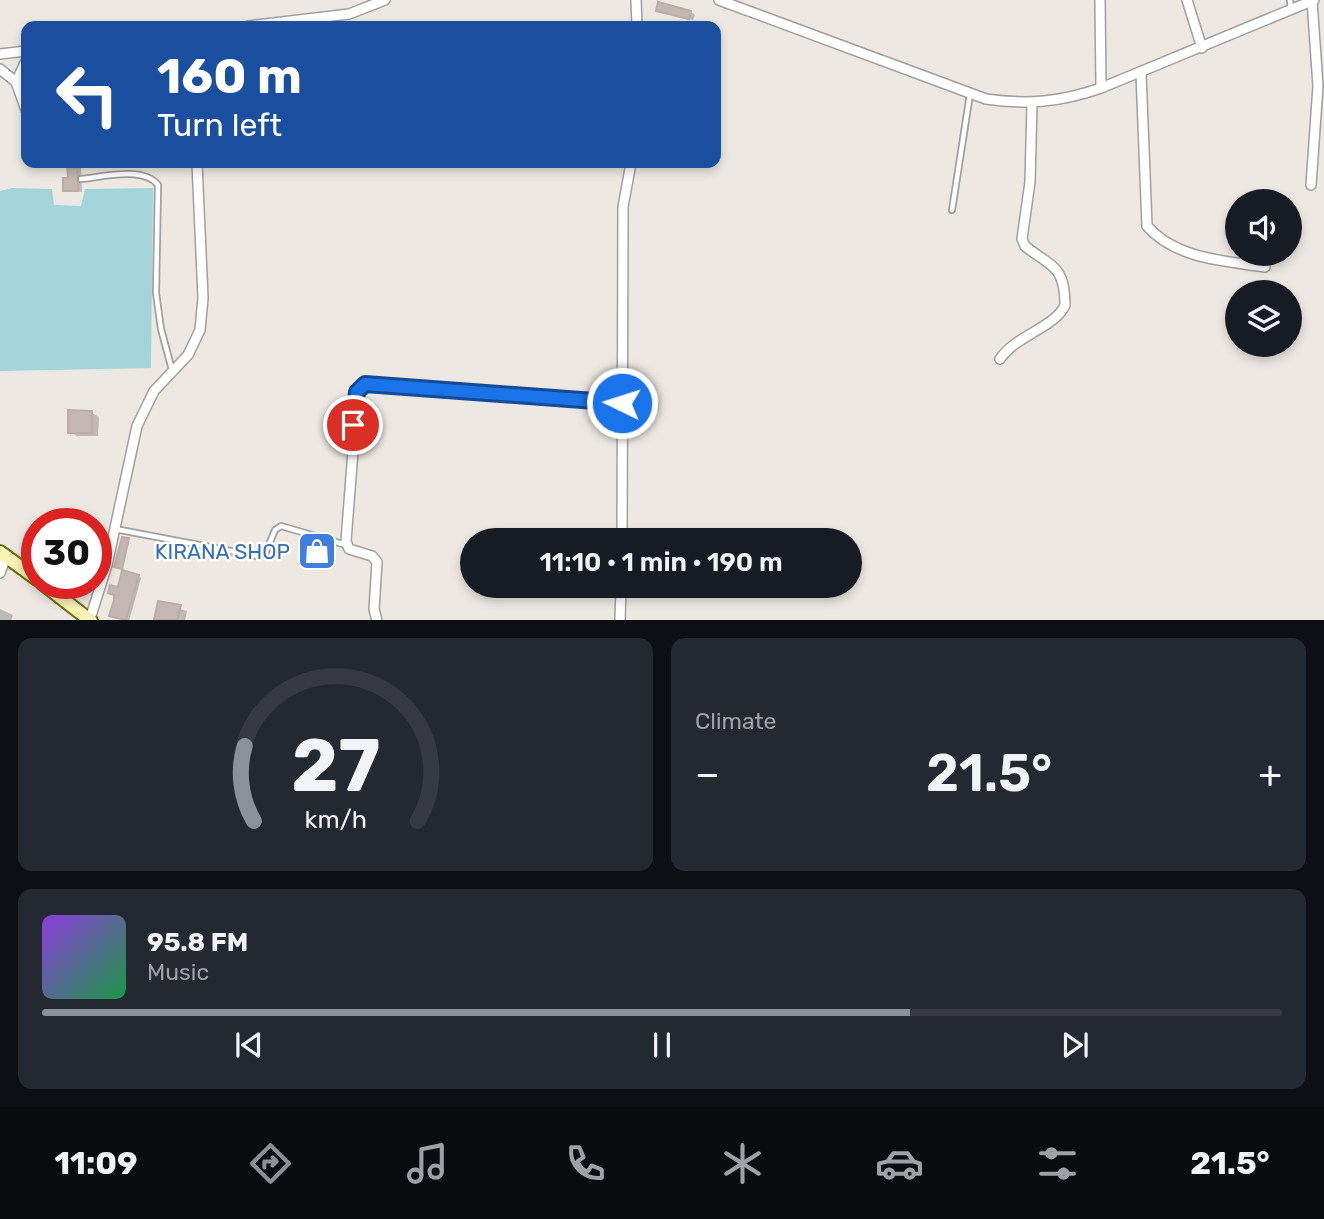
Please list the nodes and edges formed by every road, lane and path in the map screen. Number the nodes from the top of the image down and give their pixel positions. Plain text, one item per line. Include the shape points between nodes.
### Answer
1 (385, 0) edge
2 (636, 0) edge
3 (719, 0) edge
4 (1100, 0) edge
5 (1186, 0) edge
6 (1290, 0) edge
7 (1313, 0) edge
8 (1291, 10) junction
9 (290, 21) edge
10 (637, 21) edge
11 (1202, 48) junction
12 (21, 52) edge
13 (0, 54) edge
14 (0, 69) edge
15 (21, 72) edge
16 (1141, 73) junction
17 (16, 82) junction
18 (1101, 88) junction
19 (970, 93) junction
20 (21, 96) edge
21 (1032, 104) junction
22 (197, 168) edge
23 (630, 168) edge
24 (81, 180) dead end
25 (1311, 185) dead end
26 (952, 210) dead end
27 (1265, 267) dead end
28 (1000, 359) dead end
29 (172, 370) junction
30 (622, 403) junction
31 (622, 528) edge
32 (114, 529) junction
33 (347, 545) junction
34 (3, 555) edge
35 (21, 568) edge
36 (0, 573) edge
37 (621, 598) edge
38 (63, 599) edge
39 (90, 620) edge
40 (377, 620) edge
41 (620, 620) edge

1 - 9 street via 349,14
2 - 10 street
3 - 19 street
4 - 18 street
5 - 11 street
6 - 8 lane
7 - 8 street
7 - 25 street via 1318,86
8 - 11 street
11 - 16 street
12 - 13 street
14 - 17 street
15 - 17 street
16 - 18 street
16 - 27 street via 1147,226 1169,245 1189,253
17 - 20 street
18 - 21 street
19 - 21 street
19 - 26 lane
21 - 28 street via 1030,182 1022,239 1024,246 1045,257 1057,271 1065,305 1054,319 1015,341
22 - 29 street via 202,315 194,344
23 - 30 street via 623,208
24 - 29 lane via 130,175 149,177 158,185 156,293
29 - 32 street via 153,391 137,426
30 - 31 street
30 - 33 street via 362,385 357,392 351,448
32 - 33 lane via 257,556 265,554 272,534 281,526
32 - 39 street
33 - 40 street via 377,562
34 - 35 street
34 - 36 street
37 - 41 street
38 - 39 street

